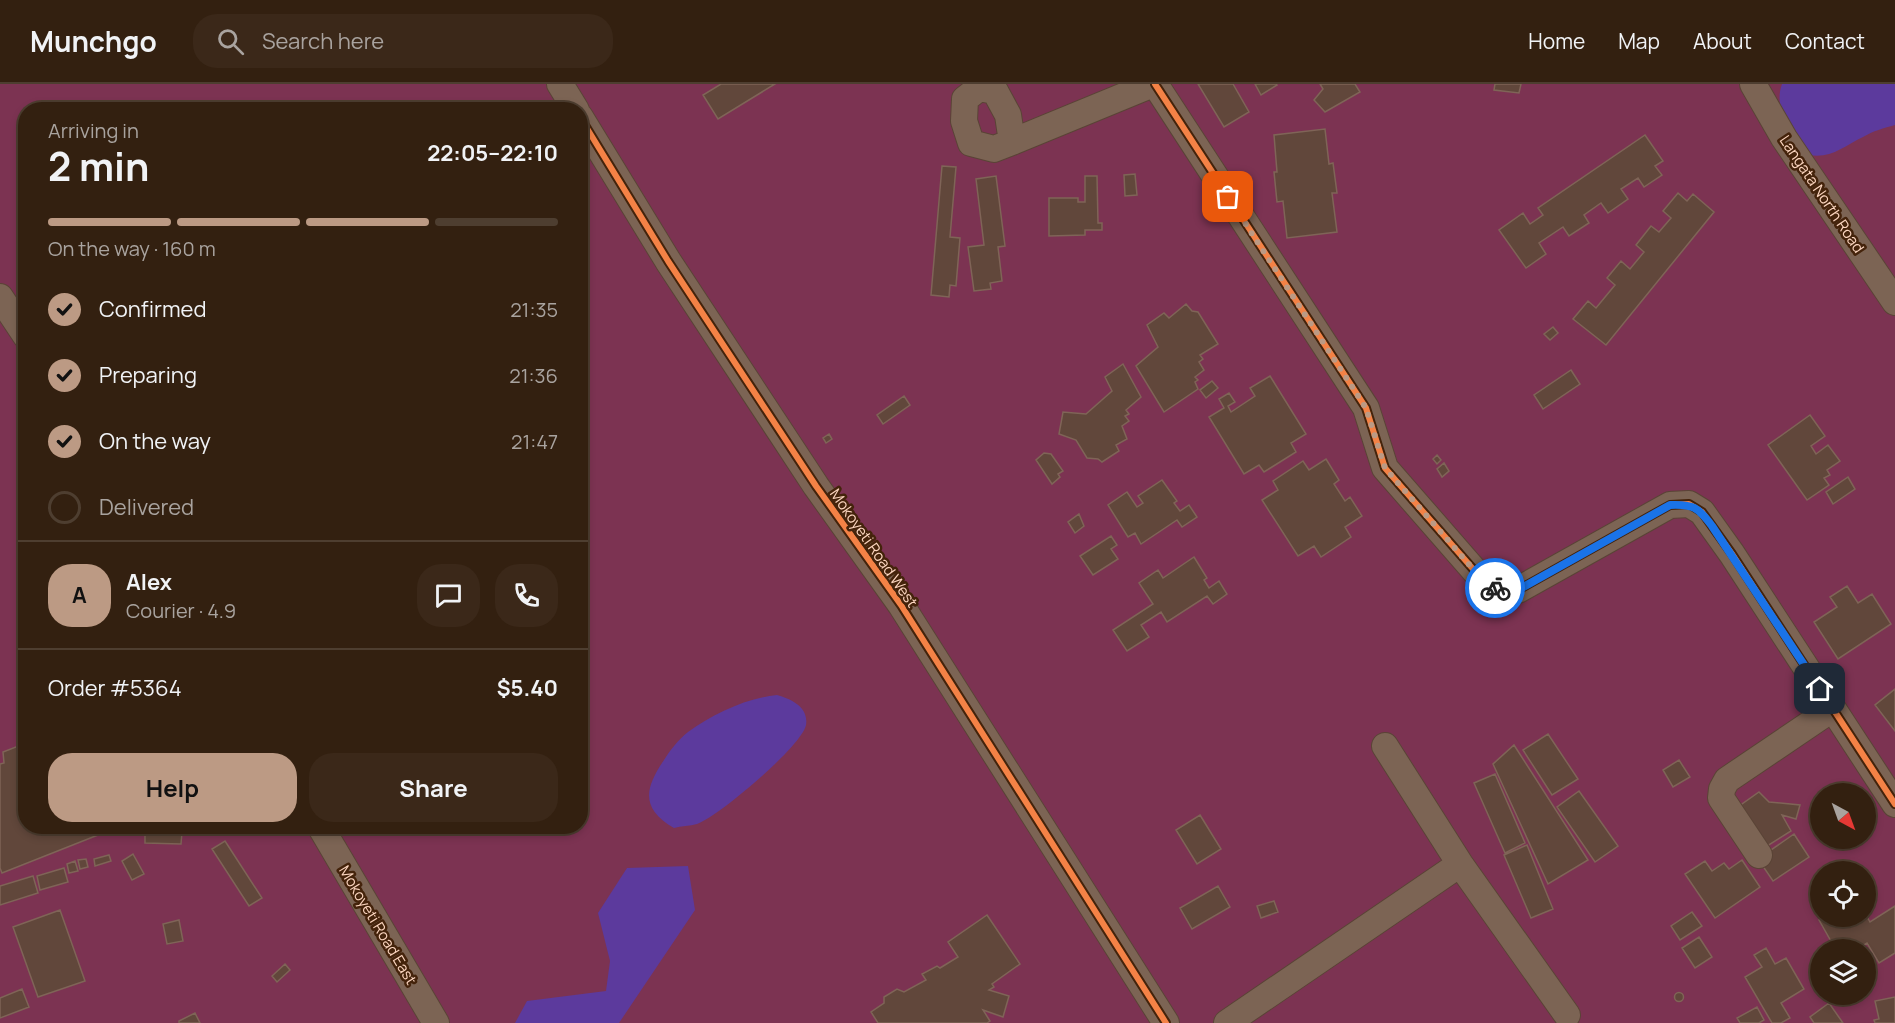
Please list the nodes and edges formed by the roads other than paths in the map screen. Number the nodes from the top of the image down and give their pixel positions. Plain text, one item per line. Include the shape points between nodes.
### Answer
1 (560, 84) edge
2 (1154, 84) edge
3 (1753, 84) edge
4 (571, 102) edge
5 (588, 130) edge
6 (1012, 142) dead end
7 (0, 297) edge
8 (1895, 302) edge
9 (18, 324) edge
10 (1832, 709) junction
11 (1384, 746) dead end
12 (1895, 804) edge
13 (325, 834) edge
14 (1760, 855) dead end
15 (1460, 864) junction
16 (1567, 1016) dead end
17 (436, 1023) edge
18 (1166, 1023) edge
19 (1227, 1023) edge

1 - 4 street
2 - 6 street
2 - 10 street via 1366,408 1385,468 1480,577 1495,588 1518,590 1670,505 1689,504 1702,512 1726,546
3 - 8 street, Langata North Road via 1784,138
5 - 18 street, Mokoyeti Road West via 668,261 816,486 901,605
7 - 9 street
10 - 12 street
10 - 14 street via 1727,780 1722,789 1721,798
11 - 15 street
13 - 17 street, Mokoyeti Road East
15 - 16 street
15 - 19 street

